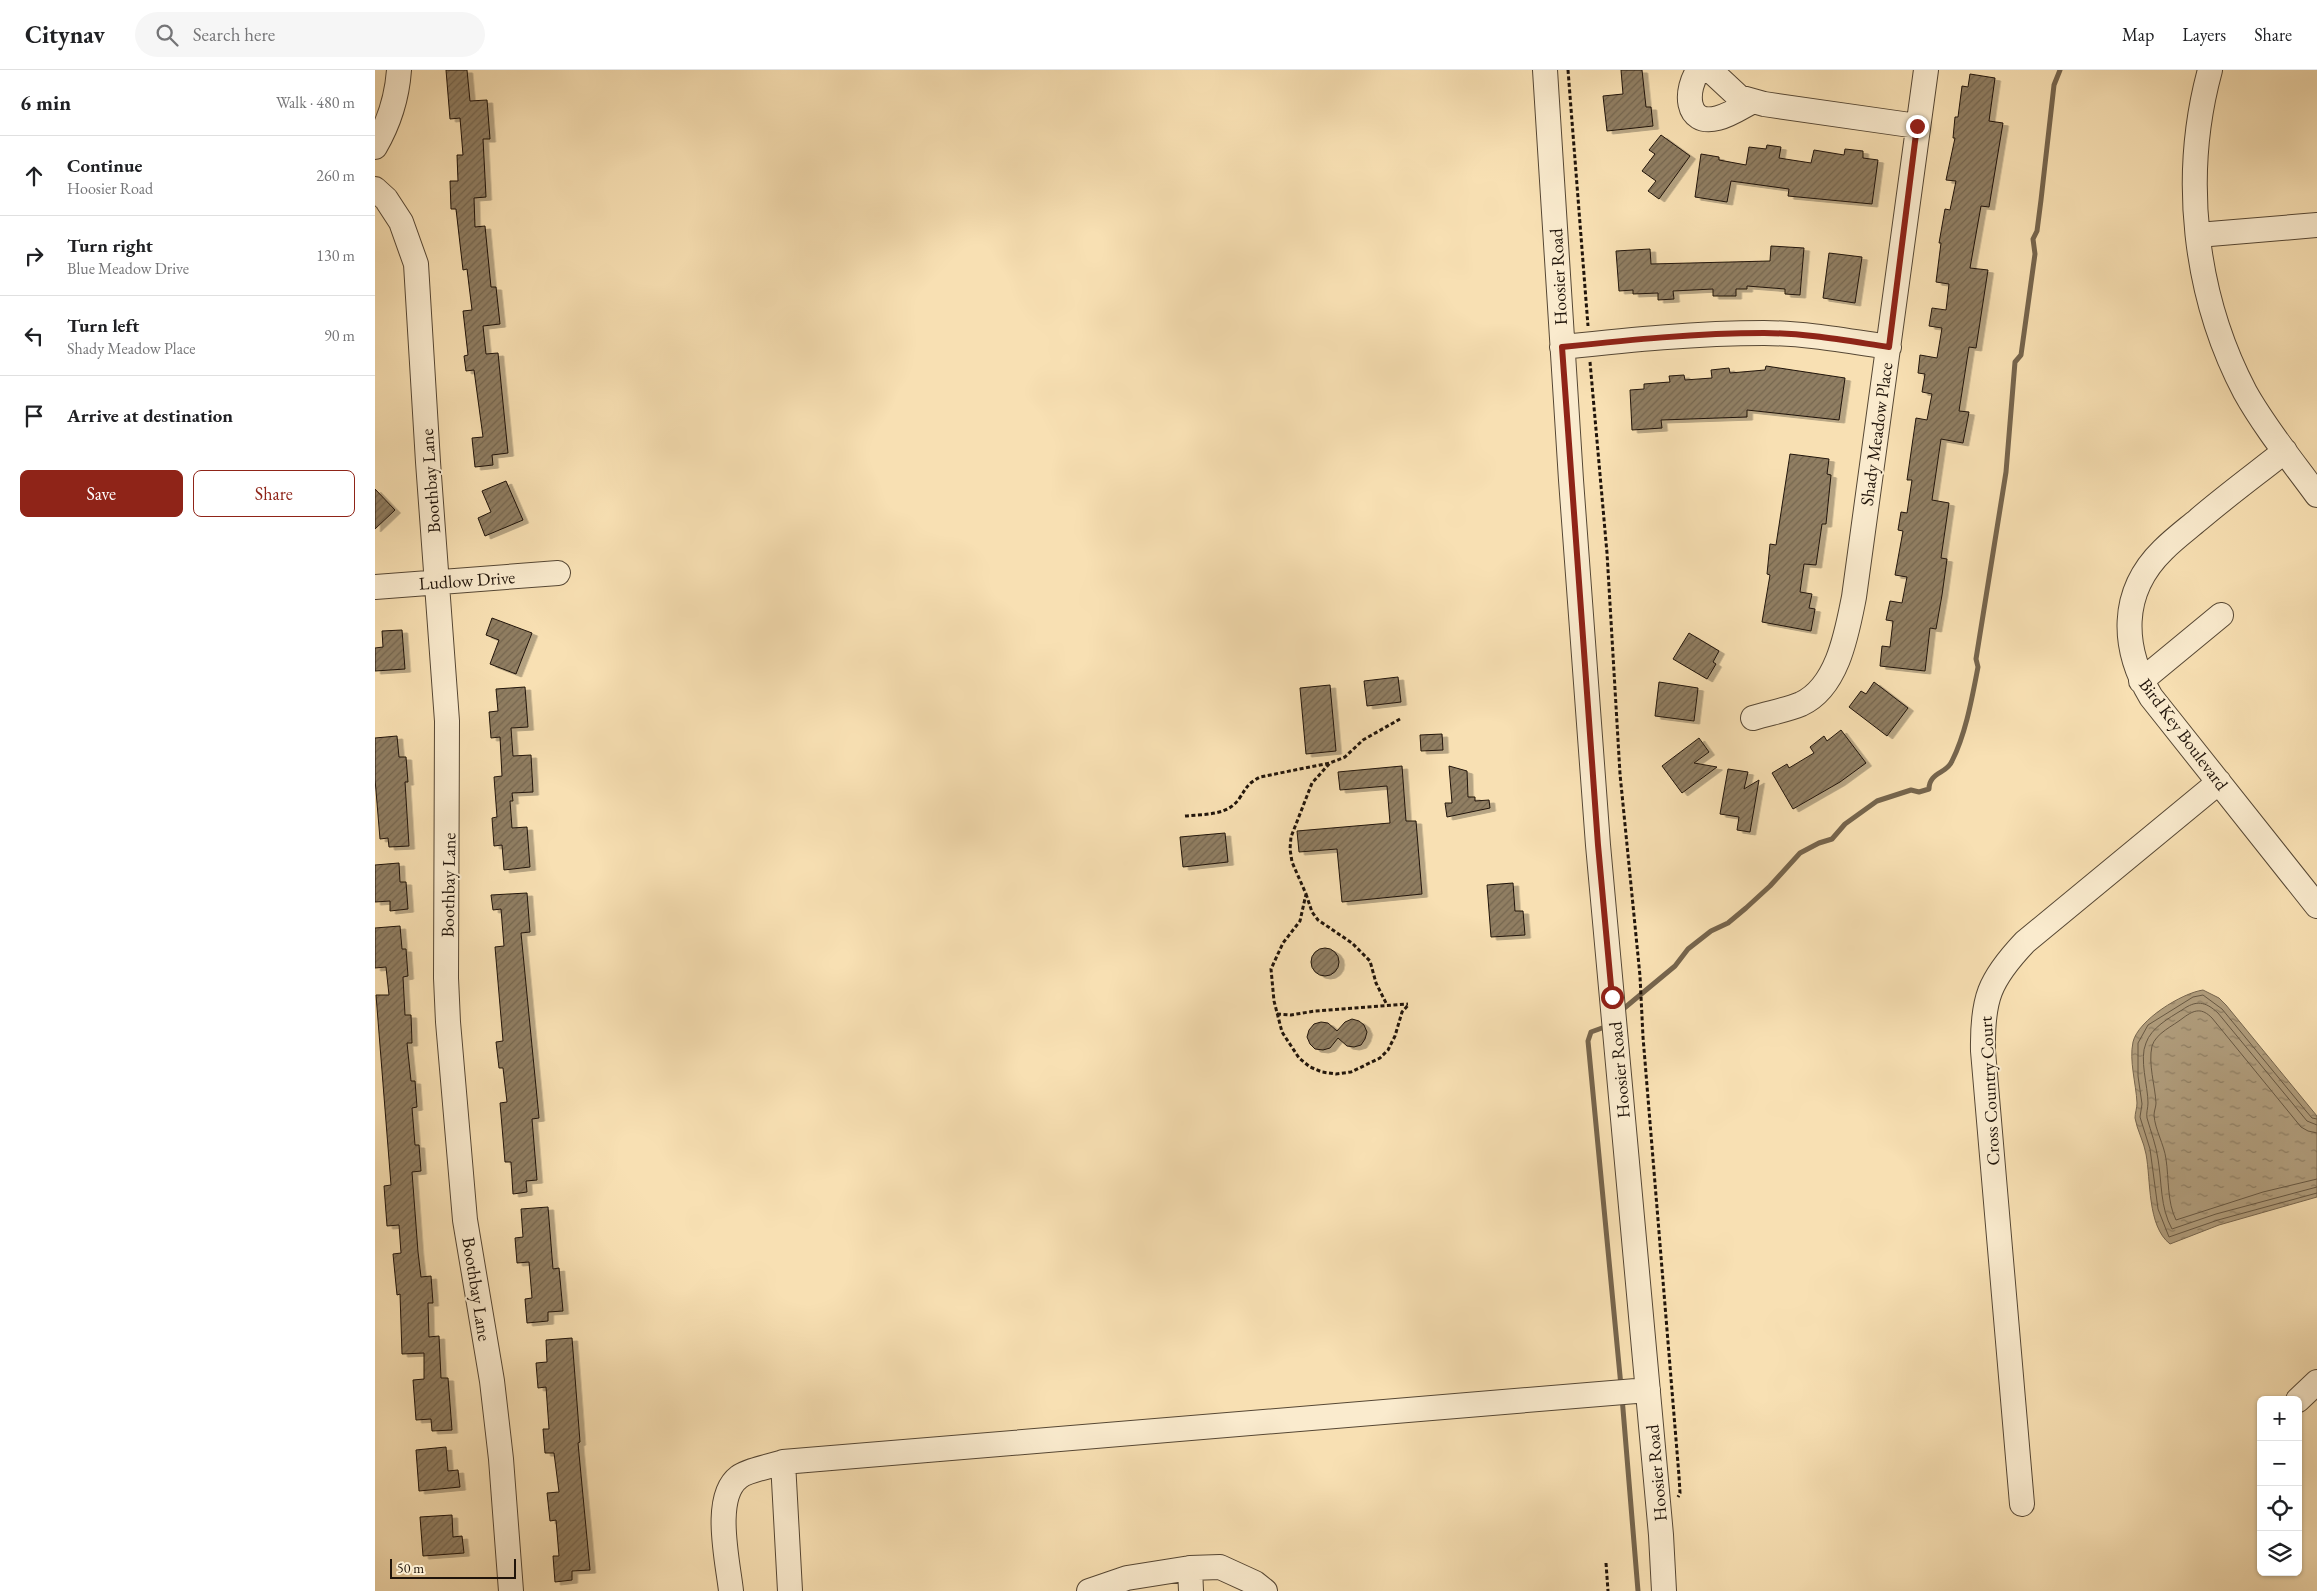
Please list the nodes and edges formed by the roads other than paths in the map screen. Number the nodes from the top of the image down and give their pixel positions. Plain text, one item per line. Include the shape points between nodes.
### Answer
1 (399, 70) edge
2 (1545, 70) edge
3 (1699, 70) edge
4 (1709, 70) edge
5 (1925, 70) edge
6 (2210, 70) edge
7 (1753, 101) junction
8 (1917, 126) junction
9 (375, 147) edge
10 (375, 189) edge
11 (2317, 225) edge
12 (2198, 235) junction
13 (1562, 347) junction
14 (1889, 347) junction
15 (2285, 451) junction
16 (2317, 495) edge
17 (559, 573) dead end
18 (437, 583) junction
19 (375, 588) edge
20 (2221, 615) dead end
21 (2141, 681) junction
22 (1753, 718) dead end
23 (2219, 782) junction
24 (2317, 906) edge
25 (2317, 1382) edge
26 (1648, 1390) junction
27 (2302, 1396) edge
28 (783, 1462) junction
29 (2022, 1504) dead end
30 (1191, 1580) edge
31 (511, 1591) edge
32 (731, 1591) edge
33 (790, 1591) edge
34 (1089, 1591) edge
35 (1265, 1591) edge
36 (1663, 1591) edge

1 - 9 street via 390,117
2 - 13 street, Hoosier Road
3 - 7 street via 1690,89 1689,103 1694,113 1702,118 1716,119
4 - 7 street via 1739,97
5 - 8 street, Shady Meadow Place
6 - 12 street via 2197,138 2194,186
7 - 8 street
8 - 14 street, Shady Meadow Place
10 - 18 street, Boothbay Lane via 401,222 416,264
11 - 12 street
12 - 15 street via 2202,270 2223,344 2246,392
13 - 14 street via 1707,334 1765,333
13 - 26 street, Hoosier Road via 1598,845
14 - 22 street, Shady Meadow Place via 1845,643 1836,664 1813,696 1802,704
15 - 16 street
15 - 21 street, Bird Key Boulevard via 2207,512 2150,565 2136,592 2128,627 2131,654
17 - 18 street, Ludlow Drive
18 - 19 street, Ludlow Drive
18 - 31 street, Boothbay Lane via 447,721 448,1022 465,1213 494,1401
20 - 21 street
21 - 23 street, Bird Key Boulevard
23 - 24 street, Bird Key Boulevard
23 - 29 street, Cross Country Court via 2025,942 1994,980 1985,1004 1983,1051
25 - 27 street
26 - 28 street
26 - 36 street, Hoosier Road
28 - 32 street via 739,1476 727,1493 723,1512
28 - 33 street
30 - 34 street via 1127,1578
30 - 35 street via 1219,1567

